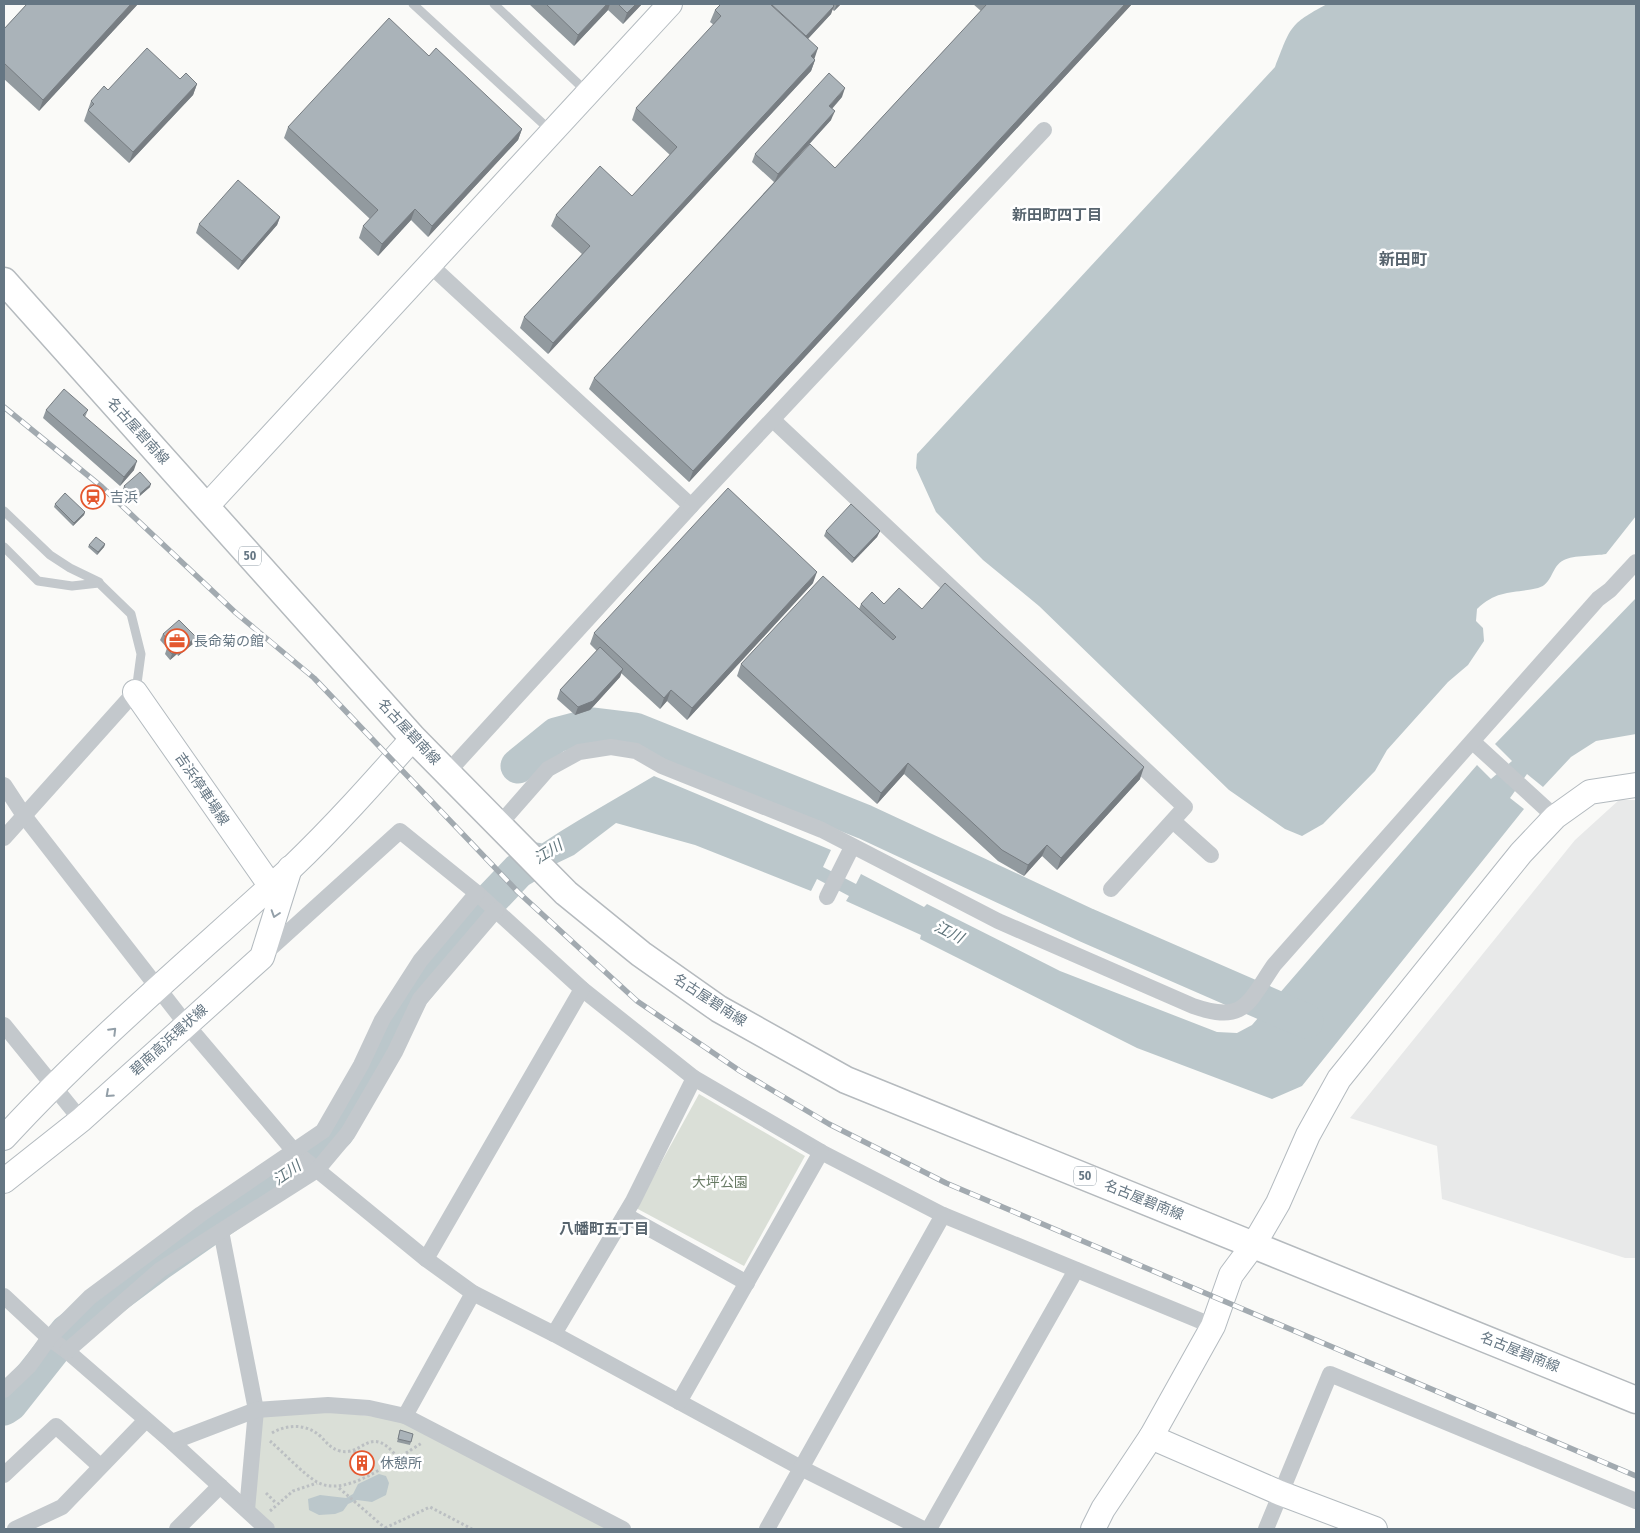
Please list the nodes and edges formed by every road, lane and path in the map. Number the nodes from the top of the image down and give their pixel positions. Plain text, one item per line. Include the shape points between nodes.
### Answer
1 (413, 4) edge
2 (494, 4) edge
3 (670, 4) edge
4 (588, 92) junction
5 (1044, 130) dead end
6 (551, 132) junction
7 (429, 264) junction
8 (4, 281) edge
9 (774, 420) junction
10 (691, 506) junction
11 (206, 507) junction
12 (4, 511) edge
13 (4, 546) edge
14 (1636, 562) edge
15 (100, 583) junction
16 (136, 692) junction
17 (413, 738) junction
18 (1477, 747) junction
19 (447, 772) junction
20 (4, 785) edge
21 (1636, 785) edge
22 (1548, 811) junction
23 (25, 817) junction
24 (1173, 821) junction
25 (500, 826) junction
26 (4, 838) edge
27 (852, 848) junction
28 (1211, 854) dead end
29 (290, 868) junction
30 (270, 885) junction
31 (1111, 889) dead end
32 (477, 893) junction
33 (827, 896) dead end
34 (495, 910) junction
35 (262, 956) junction
36 (158, 986) junction
37 (582, 989) junction
38 (186, 1024) junction
39 (4, 1025) edge
40 (694, 1078) junction
41 (52, 1086) junction
42 (81, 1120) junction
43 (4, 1138) edge
44 (295, 1151) junction
45 (821, 1152) junction
46 (317, 1170) junction
47 (4, 1181) edge
48 (625, 1214) junction
49 (943, 1215) junction
50 (221, 1231) junction
51 (1254, 1244) junction
52 (426, 1259) junction
53 (1076, 1270) junction
54 (747, 1283) junction
55 (473, 1292) junction
56 (4, 1296) edge
57 (1212, 1326) junction
58 (554, 1334) junction
59 (49, 1339) junction
60 (66, 1351) junction
61 (4, 1390) edge
62 (1636, 1400) edge
63 (678, 1402) junction
64 (256, 1410) junction
65 (405, 1416) junction
66 (146, 1420) junction
67 (440, 1433) junction
68 (1152, 1437) junction
69 (172, 1442) junction
70 (354, 1451) junction
71 (358, 1456) dead end
72 (398, 1458) junction
73 (100, 1466) junction
74 (801, 1468) junction
75 (4, 1476) edge
76 (318, 1482) junction
77 (264, 1485) dead end
78 (220, 1486) junction
79 (338, 1487) junction
80 (1280, 1493) junction
81 (1636, 1501) edge
82 (276, 1504) junction
83 (247, 1510) junction
84 (260, 1527) edge
85 (15, 1529) edge
86 (177, 1529) edge
87 (385, 1529) edge
88 (472, 1529) edge
89 (623, 1529) edge
90 (767, 1529) edge
91 (924, 1529) edge
92 (929, 1529) edge
93 (1093, 1529) edge
94 (1266, 1529) edge
95 (1375, 1529) edge

1 - 6 lane
2 - 4 lane
3 - 4 street
4 - 6 street
5 - 9 street
6 - 7 street
7 - 10 street
7 - 11 street
8 - 11 main road, 名古屋碧南線 / 50
9 - 10 street
9 - 24 street via 1186,807
10 - 19 street
11 - 17 main road, 名古屋碧南線 / 50
12 - 15 lane via 50,555
13 - 15 lane via 38,581 72,586
14 - 18 street via 1598,599
15 - 16 lane via 131,614 141,654
16 - 23 street
16 - 30 street, 吉浜停車場線
17 - 19 main road, 名古屋碧南線 / 50
17 - 29 street via 361,797
18 - 22 street
18 - 27 street via 1274,965 1244,1008 1231,1013 1211,1013 1193,1006 998,921
19 - 25 main road, 名古屋碧南線 / 50
20 - 23 street
21 - 22 street via 1590,792
22 - 51 street via 1521,853 1339,1079 1308,1134 1278,1203
23 - 26 street
23 - 36 street
24 - 28 street
24 - 31 street
25 - 27 street via 548,769 579,752 611,747 636,751 662,766 822,830
25 - 51 main road, 名古屋碧南線 / 50 via 566,893 641,954 719,1009 846,1080
27 - 33 street
29 - 30 street
29 -> 35 street
30 - 36 street
32 - 34 street
32 - 35 street via 400,831
32 - 44 street via 420,961 382,1020 361,1065 323,1131
34 - 37 street
34 - 46 street via 420,1000 395,1052 348,1133
35 - 38 street, 碧南高浜環状線
36 - 38 street
41 -> 36 street
37 - 40 street
37 - 52 street
38 -> 42 street, 碧南高浜環状線
38 - 44 street
39 - 41 street
40 - 45 street
40 - 48 street
41 - 42 street
41 - 43 street
42 - 47 street, 碧南高浜環状線
44 - 46 street
44 - 59 street via 201,1214 90,1297
45 - 49 street
45 - 54 street
46 - 50 street
46 - 52 street
48 - 54 street
48 - 58 street
49 - 53 street
49 - 74 street
50 - 60 street via 160,1270
50 - 64 street
51 - 57 street via 1231,1275
51 - 62 main road, 名古屋碧南線 / 50
52 - 55 street
53 - 57 street
53 - 92 street
54 - 63 street
55 - 58 street
55 - 65 street
56 - 59 street
57 - 68 street
58 - 63 street
59 - 60 street
59 - 61 street via 29,1366
60 - 66 street
63 - 74 street
64 - 65 street via 328,1405 369,1408
64 - 69 street
64 - 83 street
65 - 67 street
66 - 69 street
66 - 73 street
67 - 72 path
67 - 89 street
68 - 80 street
68 - 93 street
69 - 78 street
70 - 71 path
70 - 72 path via 364,1443 376,1442 389,1446
70 - 76 path via 342,1452 328,1447 310,1428 278,1429 264,1437
72 - 79 path via 360,1480
73 - 75 street via 56,1426
73 - 85 street via 62,1507
74 - 90 street
74 - 91 street
76 - 79 path
76 - 82 path via 293,1491
77 - 82 path
78 - 83 street
78 - 86 street
79 - 87 path
80 - 81 street via 1330,1374
80 - 94 street
80 - 95 street
82 - 84 path
83 - 84 street
87 - 88 path via 430,1507

